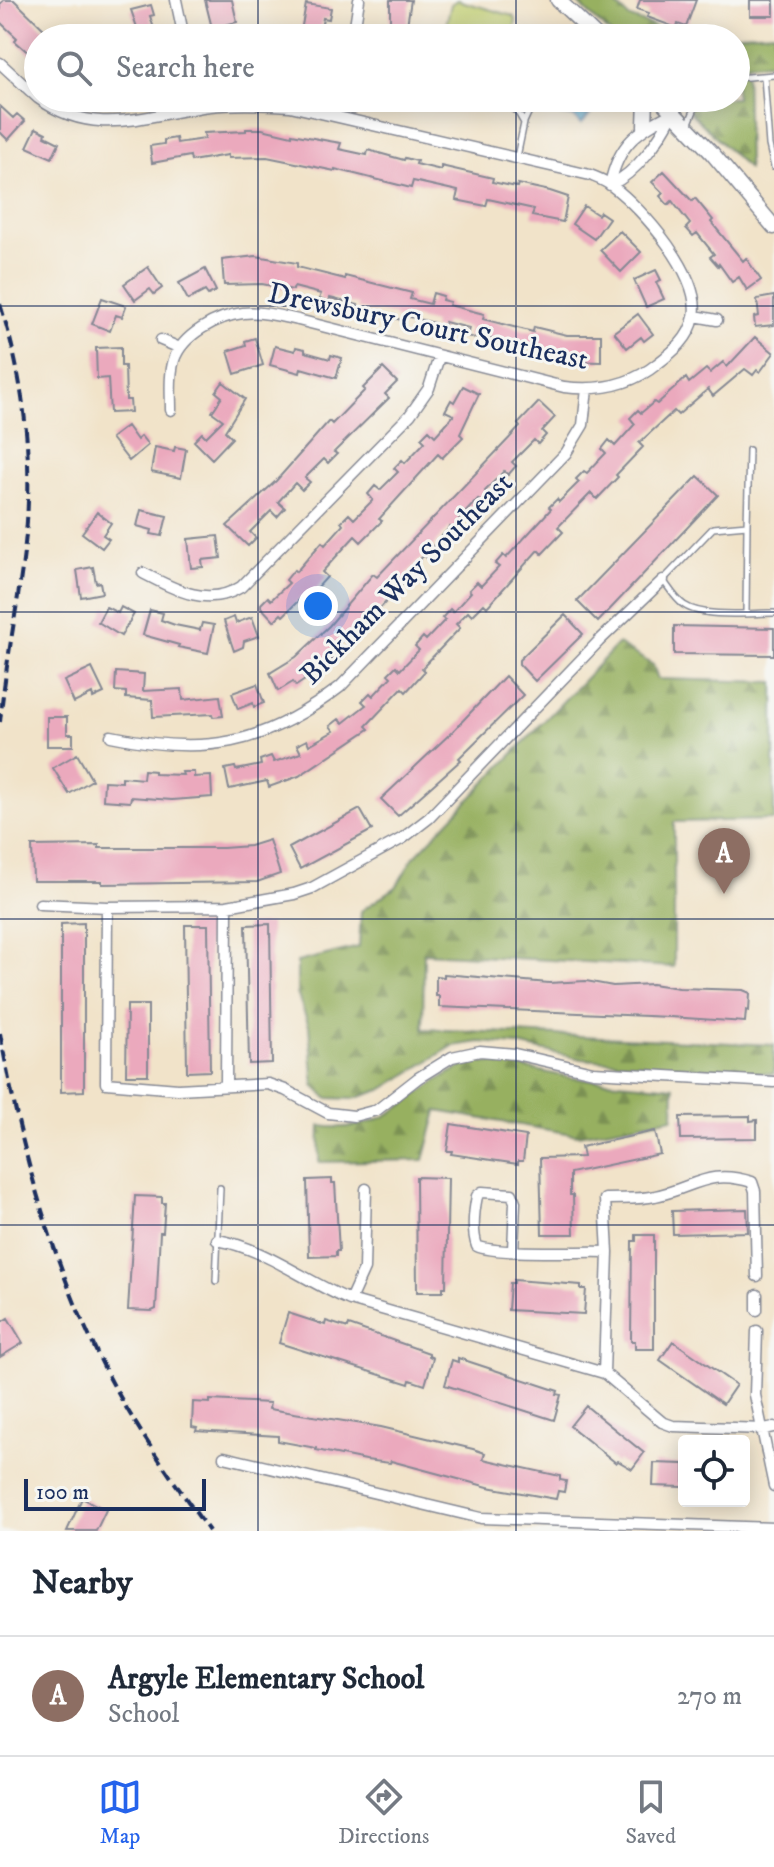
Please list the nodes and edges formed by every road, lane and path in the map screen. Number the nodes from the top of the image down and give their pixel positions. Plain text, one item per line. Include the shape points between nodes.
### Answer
1 (176, 0) edge
2 (359, 0) edge
3 (558, 0) edge
4 (181, 24) edge
5 (355, 24) edge
6 (583, 24) edge
7 (0, 63) edge
8 (774, 75) edge
9 (764, 76) junction
10 (750, 77) edge
11 (24, 85) edge
12 (62, 112) edge
13 (156, 112) edge
14 (318, 112) edge
15 (336, 112) edge
16 (517, 112) edge
17 (529, 112) edge
18 (648, 112) edge
19 (694, 112) edge
20 (673, 113) junction
21 (335, 115) junction
22 (524, 123) junction
23 (645, 126) junction
24 (688, 128) junction
25 (517, 158) junction
26 (774, 167) edge
27 (610, 185) junction
28 (774, 227) edge
29 (695, 316) junction
30 (717, 320) dead end
31 (161, 340) dead end
32 (180, 348) junction
33 (439, 357) junction
34 (587, 389) junction
35 (171, 410) dead end
36 (749, 450) dead end
37 (747, 525) junction
38 (143, 573) dead end
39 (663, 580) junction
40 (746, 613) junction
41 (774, 613) edge
42 (111, 736) dead end
43 (40, 904) dead end
44 (227, 906) junction
45 (107, 907) junction
46 (774, 1082) edge
47 (226, 1085) junction
48 (220, 1188) dead end
49 (366, 1189) dead end
50 (217, 1240) junction
51 (513, 1250) junction
52 (608, 1252) junction
53 (757, 1276) dead end
54 (216, 1281) dead end
55 (757, 1295) dead end
56 (350, 1300) junction
57 (757, 1310) dead end
58 (757, 1331) dead end
59 (604, 1373) junction
60 (769, 1428) edge
61 (224, 1457) dead end
62 (774, 1486) edge
63 (774, 1528) edge

1 - 4 street
2 - 5 street
3 - 6 street
7 - 11 street
8 - 9 lane
9 - 10 lane
9 - 26 lane
12 - 13 street via 108,123
14 - 21 street
15 - 21 street
16 - 22 lane
17 - 22 lane
18 - 23 street
19 - 24 lane
20 - 23 street
20 - 24 street
20 - 27 street via 658,141 627,177
21 - 25 street
22 - 25 lane
23 - 27 street via 614,164
24 - 28 street
25 - 27 street via 590,175
27 - 29 street via 684,268 693,289
29 - 30 street
29 - 34 street, Drewsbury Court Southeast via 680,344 653,368 616,386
31 - 32 street
32 - 33 street, Drewsbury Court Southeast via 221,319 261,313
32 - 35 street via 173,361
33 - 34 street, Drewsbury Court Southeast
33 - 38 street via 422,401 241,587 223,595 195,596
34 - 42 street, Bickham Way Southeast via 575,443 340,687 287,722 226,742 173,747
36 - 37 lane
37 - 39 lane via 713,528
37 - 40 lane
39 - 40 lane via 683,605 702,612
39 - 44 street via 416,829 312,888
40 - 41 lane
43 - 45 street
44 - 45 street
44 - 47 street
45 - 47 street via 106,1083 178,1089
46 - 47 street via 593,1072 480,1051 445,1061 377,1110 354,1116 328,1113 268,1084
48 - 50 lane
49 - 56 street via 364,1269
50 - 54 lane
50 - 56 street via 262,1255
51 - 51 street via 477,1246 476,1203 482,1192 512,1194
51 - 52 street
52 - 53 street via 605,1199 656,1196 703,1179 734,1177 752,1182 755,1191
52 - 59 street
55 - 57 street
56 - 59 street
58 - 60 street via 755,1395
59 - 60 street via 673,1426
60 - 62 street
61 - 63 street via 481,1518

